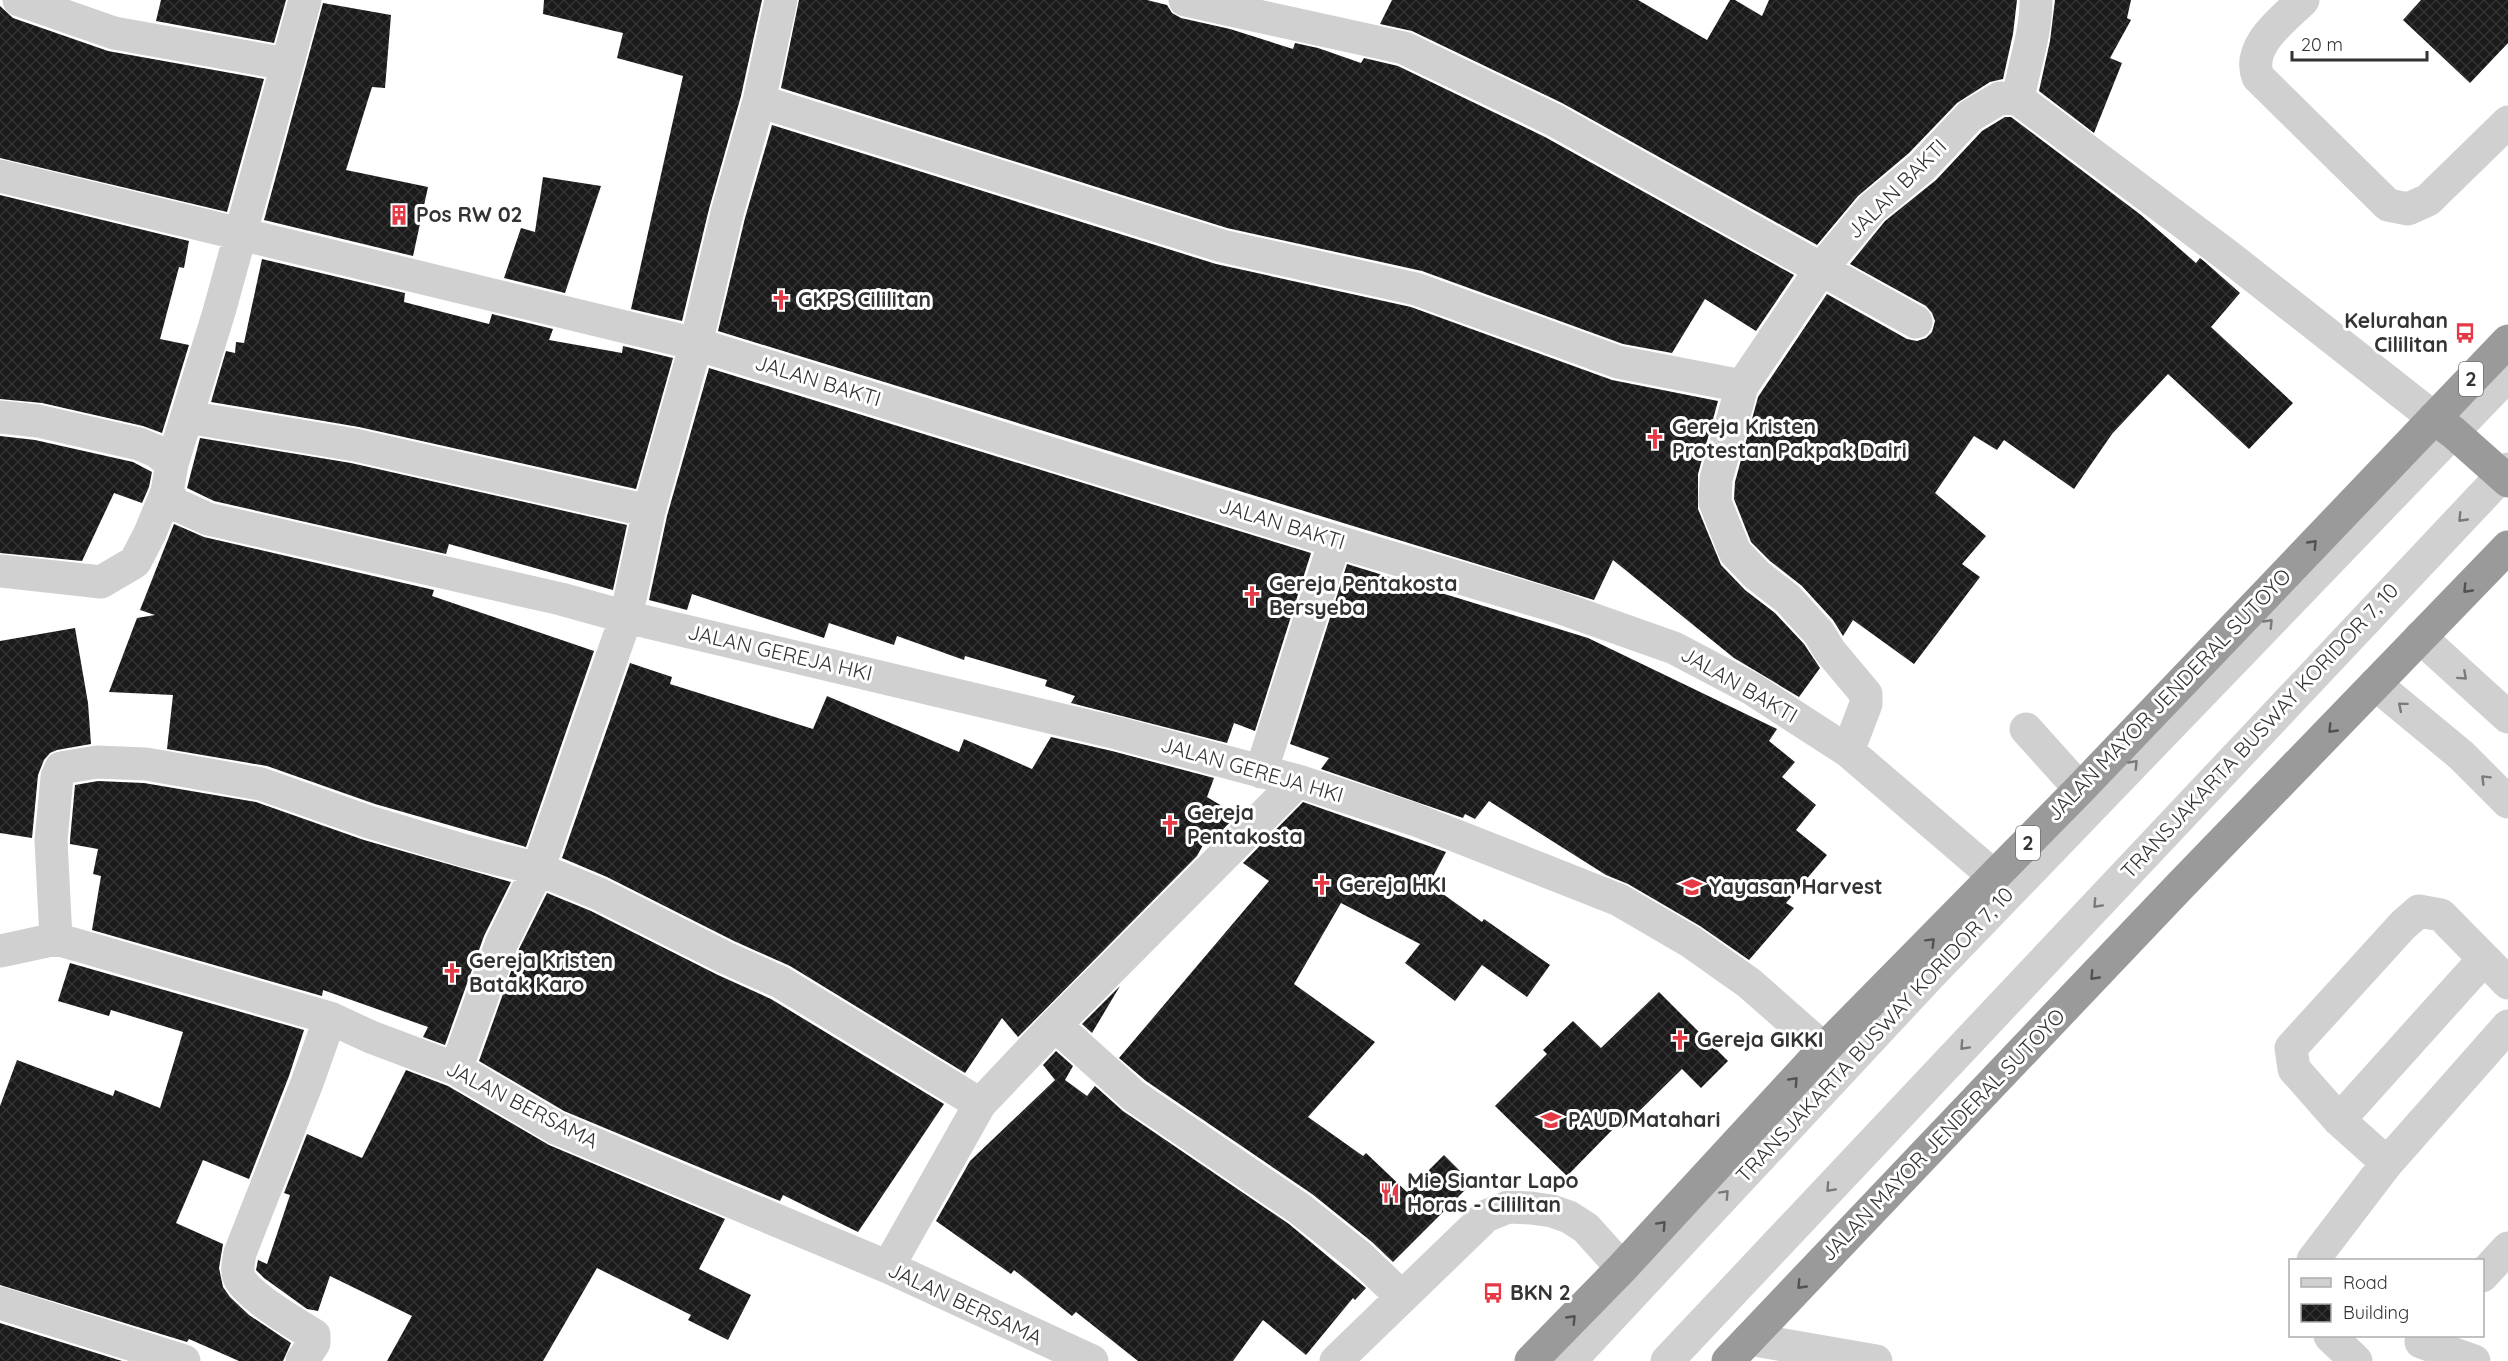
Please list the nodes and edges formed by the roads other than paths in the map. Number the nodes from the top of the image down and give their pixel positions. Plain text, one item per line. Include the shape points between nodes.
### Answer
1 (19, 0) edge
2 (305, 0) edge
3 (781, 0) edge
4 (1185, 0) edge
5 (2036, 0) edge
6 (2303, 0) edge
7 (286, 64) junction
8 (2018, 99) junction
9 (759, 101) junction
10 (2508, 122) edge
11 (0, 176) edge
12 (241, 234) junction
13 (1821, 269) junction
14 (1916, 322) dead end
15 (2508, 340) edge
16 (696, 344) junction
17 (2508, 375) edge
18 (1742, 386) junction
19 (0, 417) edge
20 (187, 417) junction
21 (2444, 425) junction
22 (2506, 475) edge
23 (170, 478) junction
24 (649, 511) junction
25 (1335, 541) junction
26 (2508, 547) edge
27 (0, 571) edge
28 (626, 617) junction
29 (2420, 637) junction
30 (2375, 684) junction
31 (2508, 717) edge
32 (2026, 729) dead end
33 (1848, 751) junction
34 (1261, 772) junction
35 (1298, 781) junction
36 (2080, 789) junction
37 (2508, 802) edge
38 (538, 868) junction
39 (1995, 877) junction
40 (56, 939) junction
41 (0, 951) edge
42 (2483, 960) junction
43 (2508, 983) edge
44 (330, 1018) junction
45 (1055, 1025) junction
46 (2508, 1026) edge
47 (1824, 1049) junction
48 (456, 1069) junction
49 (980, 1104) junction
50 (2339, 1120) junction
51 (2387, 1163) junction
52 (2508, 1248) edge
53 (2314, 1259) edge
54 (888, 1268) junction
55 (1622, 1268) junction
56 (2484, 1274) edge
57 (1402, 1297) junction
58 (0, 1303) edge
59 (2332, 1337) edge
60 (2417, 1346) edge
61 (1738, 1350) edge
62 (307, 1358) edge
63 (184, 1361) edge
64 (1092, 1361) edge
65 (1336, 1361) edge
66 (1531, 1361) edge
67 (1570, 1361) edge
68 (1667, 1361) edge
69 (1876, 1361) edge
70 (2356, 1361) edge
71 (2474, 1361) edge

1 - 7 street via 114,33
2 - 7 street
3 - 9 street
4 - 13 street via 1404,48 1554,120
5 - 8 street via 2036,23
6 - 10 street via 2261,43 2253,66 2258,77 2388,205 2408,209 2428,200
7 - 12 street
8 - 13 street, JALAN BAKTI via 2000,98 1970,116 1922,167 1872,208
8 - 21 street
9 - 16 street
9 - 18 street via 1222,246 1416,289 1618,362
11 - 12 street, JALAN BAKTI
12 - 16 street, JALAN BAKTI
12 - 20 street
13 - 14 street
13 - 18 street, JALAN BAKTI
15 - 21 highway, JALAN MAYOR JENDERAL SUTOYO / 2
16 - 24 street
16 - 25 street, JALAN BAKTI
17 - 21 street, TRANSJAKARTA BUSWAY KORIDOR 7, 10
18 - 33 street, JALAN BAKTI via 1716,479 1716,502 1735,552 1788,599 1866,694 1866,704
19 - 23 street via 47,423 156,450
20 - 23 street
20 - 24 street via 355,445
21 - 22 highway
36 -> 21 highway, JALAN MAYOR JENDERAL SUTOYO / 2
67 -> 21 street, TRANSJAKARTA BUSWAY KORIDOR 7, 10
22 -> 68 street, TRANSJAKARTA BUSWAY KORIDOR 7, 10
23 - 27 street via 135,562 101,582
23 - 28 street, JALAN GEREJA HKI via 175,504 208,519
24 - 28 street
25 - 33 street, JALAN BAKTI via 1558,607 1674,648 1752,689
25 - 34 street
26 -> 29 highway, JALAN MAYOR JENDERAL SUTOYO
28 - 34 street, JALAN GEREJA HKI via 1117,733
28 - 38 street
29 - 30 highway, JALAN MAYOR JENDERAL SUTOYO
29 -> 31 street
37 -> 30 street via 2461,755
30 -> 61 highway, JALAN MAYOR JENDERAL SUTOYO
32 - 36 street
33 - 39 street, JALAN BAKTI
34 - 35 street, JALAN GEREJA HKI
35 - 45 street
35 - 47 street, JALAN GEREJA HKI via 1416,820 1619,900 1691,942 1749,983
36 - 39 highway, JALAN MAYOR JENDERAL SUTOYO / 2
38 - 40 street via 380,825 261,784 147,764 97,762 68,766 61,768 57,777 51,840
38 - 48 street via 502,942
38 - 49 street via 780,982
47 -> 39 highway, JALAN MAYOR JENDERAL SUTOYO / 2
40 - 41 street, JALAN BERSAMA
40 - 44 street, JALAN BERSAMA
42 - 43 street
42 - 50 street
42 - 50 street via 2441,915 2419,911 2305,1032 2291,1048 2294,1069
44 - 48 street, JALAN BERSAMA
44 - 62 street via 240,1253 238,1269 242,1283 282,1317 314,1335
45 - 49 street
45 - 57 street via 1134,1096 1300,1209
46 - 51 street
55 -> 47 highway, JALAN MAYOR JENDERAL SUTOYO / 2
48 - 54 street, JALAN BERSAMA via 556,1128
49 - 54 street
50 - 51 street
51 - 53 street
52 - 56 street
54 - 64 street, JALAN BERSAMA
55 - 57 street via 1586,1228 1569,1217 1552,1210 1508,1207 1486,1216
66 -> 55 highway, JALAN MAYOR JENDERAL SUTOYO / 2
57 - 65 street
58 - 63 street
59 - 70 street
60 - 71 street
61 - 69 street

